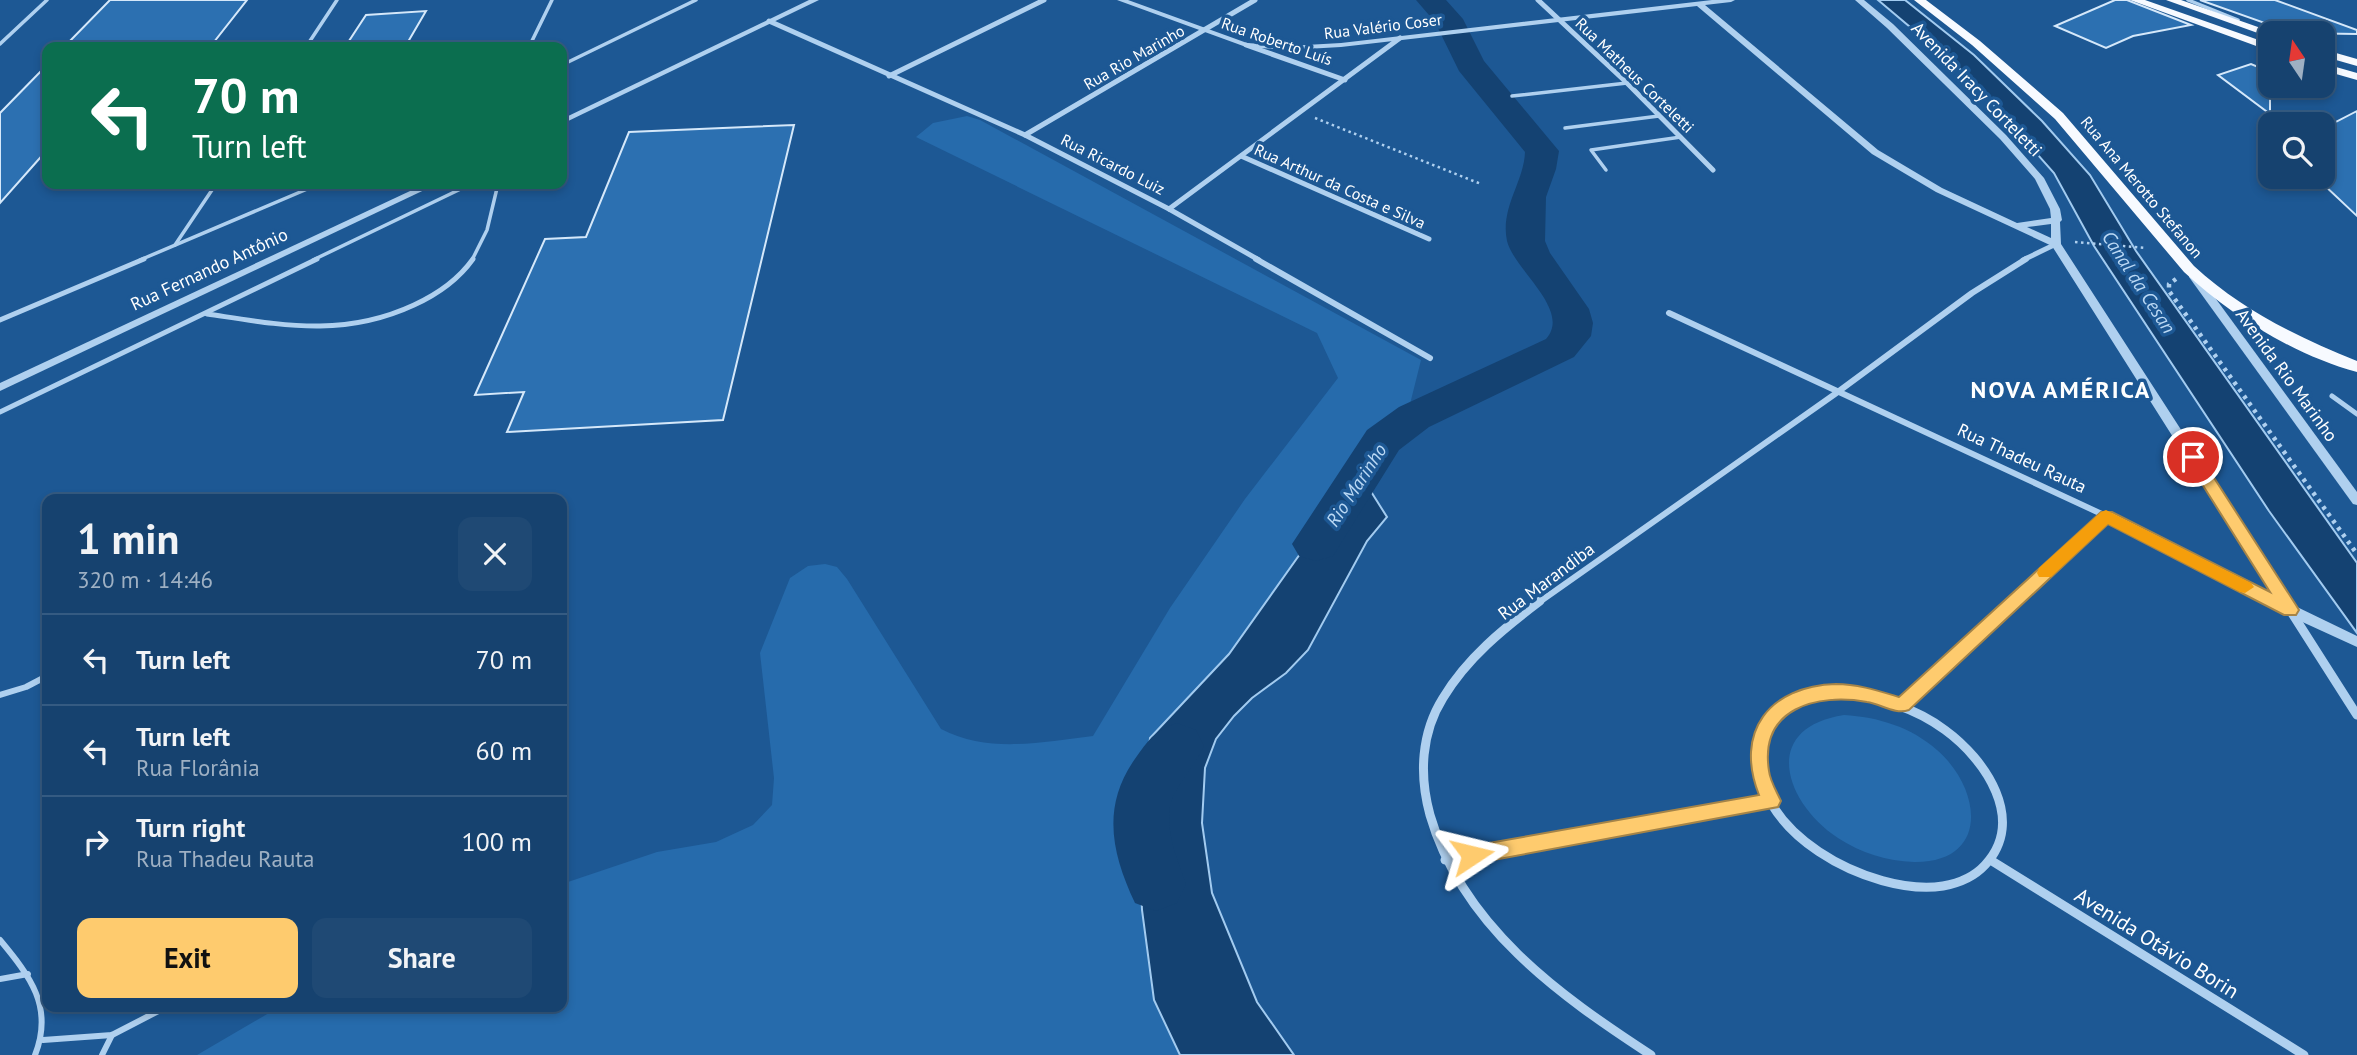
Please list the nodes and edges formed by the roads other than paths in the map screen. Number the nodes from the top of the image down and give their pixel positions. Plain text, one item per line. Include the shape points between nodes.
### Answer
1 (47, 0) edge
2 (337, 0) edge
3 (552, 0) edge
4 (696, 0) edge
5 (815, 0) edge
6 (1044, 0) edge
7 (1121, 0) edge
8 (1255, 0) edge
9 (1538, 0) edge
10 (1731, 0) edge
11 (1859, 0) edge
12 (1920, 0) edge
13 (2135, 0) edge
14 (2171, 0) edge
15 (2188, 0) edge
16 (1696, 2) edge
17 (1560, 20) junction
18 (769, 21) junction
19 (1469, 29) joint
20 (2258, 29) edge
21 (1204, 30) junction
22 (2258, 30) edge
23 (1424, 35) joint
24 (1400, 38) junction
25 (309, 42) edge
26 (531, 42) edge
27 (0, 44) edge
28 (2258, 44) edge
29 (1246, 45) junction
30 (2335, 56) edge
31 (567, 63) edge
32 (2357, 63) edge
33 (2335, 70) edge
34 (889, 76) junction
35 (2357, 78) edge
36 (1345, 80) junction
37 (1627, 83) junction
38 (1513, 96) dead end
39 (1659, 116) junction
40 (567, 120) edge
41 (1564, 128) dead end
42 (1025, 135) junction
43 (1681, 137) junction
44 (1241, 156) junction
45 (1606, 170) dead end
46 (1713, 170) dead end
47 (213, 189) edge
48 (307, 189) edge
49 (421, 189) edge
50 (461, 189) edge
51 (497, 189) edge
52 (1169, 209) junction
53 (2057, 220) junction
54 (2015, 225) junction
55 (1429, 239) dead end
56 (2056, 244) junction
57 (175, 245) junction
58 (2181, 271) junction
59 (1669, 313) dead end
60 (207, 314) junction
61 (0, 320) edge
62 (1430, 358) dead end
63 (2357, 367) edge
64 (0, 387) edge
65 (1839, 392) junction
66 (2332, 396) dead end
67 (0, 412) edge
68 (2357, 414) edge
69 (2357, 501) edge
70 (2106, 516) junction
71 (2290, 610) junction
72 (2355, 641) edge
73 (42, 679) edge
74 (0, 695) edge
75 (1902, 705) junction
76 (2357, 715) edge
77 (1771, 801) junction
78 (1445, 860) junction
79 (1992, 861) junction
80 (0, 940) edge
81 (29, 974) junction
82 (0, 979) edge
83 (156, 1012) edge
84 (112, 1035) junction
85 (43, 1040) junction
86 (35, 1055) edge
87 (102, 1055) edge
88 (1651, 1055) edge
89 (2304, 1055) edge

1 - 27 lane
2 - 25 lane
3 - 26 lane
4 - 31 lane
5 - 18 street
6 - 34 street
7 - 21 street, Rua Roberto Luís
8 - 21 street, Rua Rio Marinho
9 - 17 street, Rua Matheus Corteletti
10 - 16 street, Rua Valério Coser
11 - 53 street, Avenida Iracy Corteletti via 2003,137 2039,178
12 - 58 main road, Rua Ana Merotto Stefanon via 2059,116
13 - 28 main road
14 - 22 main road
15 - 20 lane
16 - 17 street, Rua Valério Coser
16 - 54 street via 1875,152 1939,190
17 - 19 street, Rua Valério Coser
17 - 37 street, Rua Matheus Corteletti
18 - 34 street, Rua Ricardo Luiz
18 - 40 street
19 - 23 street, Rua Valério Coser
21 - 29 street, Rua Roberto Luís
21 - 42 street, Rua Rio Marinho
23 - 24 street, Rua Valério Coser
24 - 29 street, Rua Valério Coser via 1307,48
24 - 36 street
29 - 36 street, Rua Roberto Luís
30 - 32 main road
33 - 35 main road
34 - 42 street, Rua Ricardo Luiz
36 - 44 street
37 - 38 lane
37 - 39 street, Rua Matheus Corteletti
39 - 41 lane
39 - 43 street, Rua Matheus Corteletti
42 - 52 street, Rua Ricardo Luiz
43 - 45 lane via 1591,150
43 - 46 street, Rua Matheus Corteletti
44 - 52 street
44 - 55 street, Rua Arthur da Costa e Silva
47 - 57 lane
48 - 57 lane
49 - 64 street, Rua Fernando Antônio
50 - 60 lane
51 - 60 lane via 484,237 466,268 443,290 402,312 334,328
52 - 62 street, Rua Ricardo Luiz
53 - 54 street
53 - 56 street, Avenida Iracy Corteletti
54 - 56 street
56 - 65 street, Rua Marandiba via 1994,276
56 - 71 street
57 - 61 lane
58 - 63 main road, Rua Ana Merotto Stefanon via 2269,328
58 - 69 street, Avenida Rio Marinho
59 - 65 street, Rua Thadeu Rauta
60 - 67 lane
65 - 70 street, Rua Thadeu Rauta
65 - 78 street, Rua Marandiba via 1537,604 1472,660 1440,701 1425,733 1424,802
66 - 68 lane
70 - 71 street, Rua Thadeu Rauta
70 - 75 street
71 - 72 street, Rua Thadeu Rauta
71 - 76 street
73 - 74 lane
75 - 77 street via 1836,692 1807,696 1783,706 1766,724 1759,746 1759,773
75 - 79 street via 1958,740 1996,789 2003,815 2002,840
77 - 78 street
77 - 79 street via 1793,830 1824,856 1874,880 1900,887 1938,888 1969,879
78 - 88 street, Rua Marandiba via 1474,908 1507,945 1572,1001
79 - 89 street, Avenida Otávio Borin
80 - 81 lane
81 - 82 lane
81 - 85 lane via 40,1001
83 - 84 lane
84 - 85 lane
84 - 87 lane
85 - 86 lane

